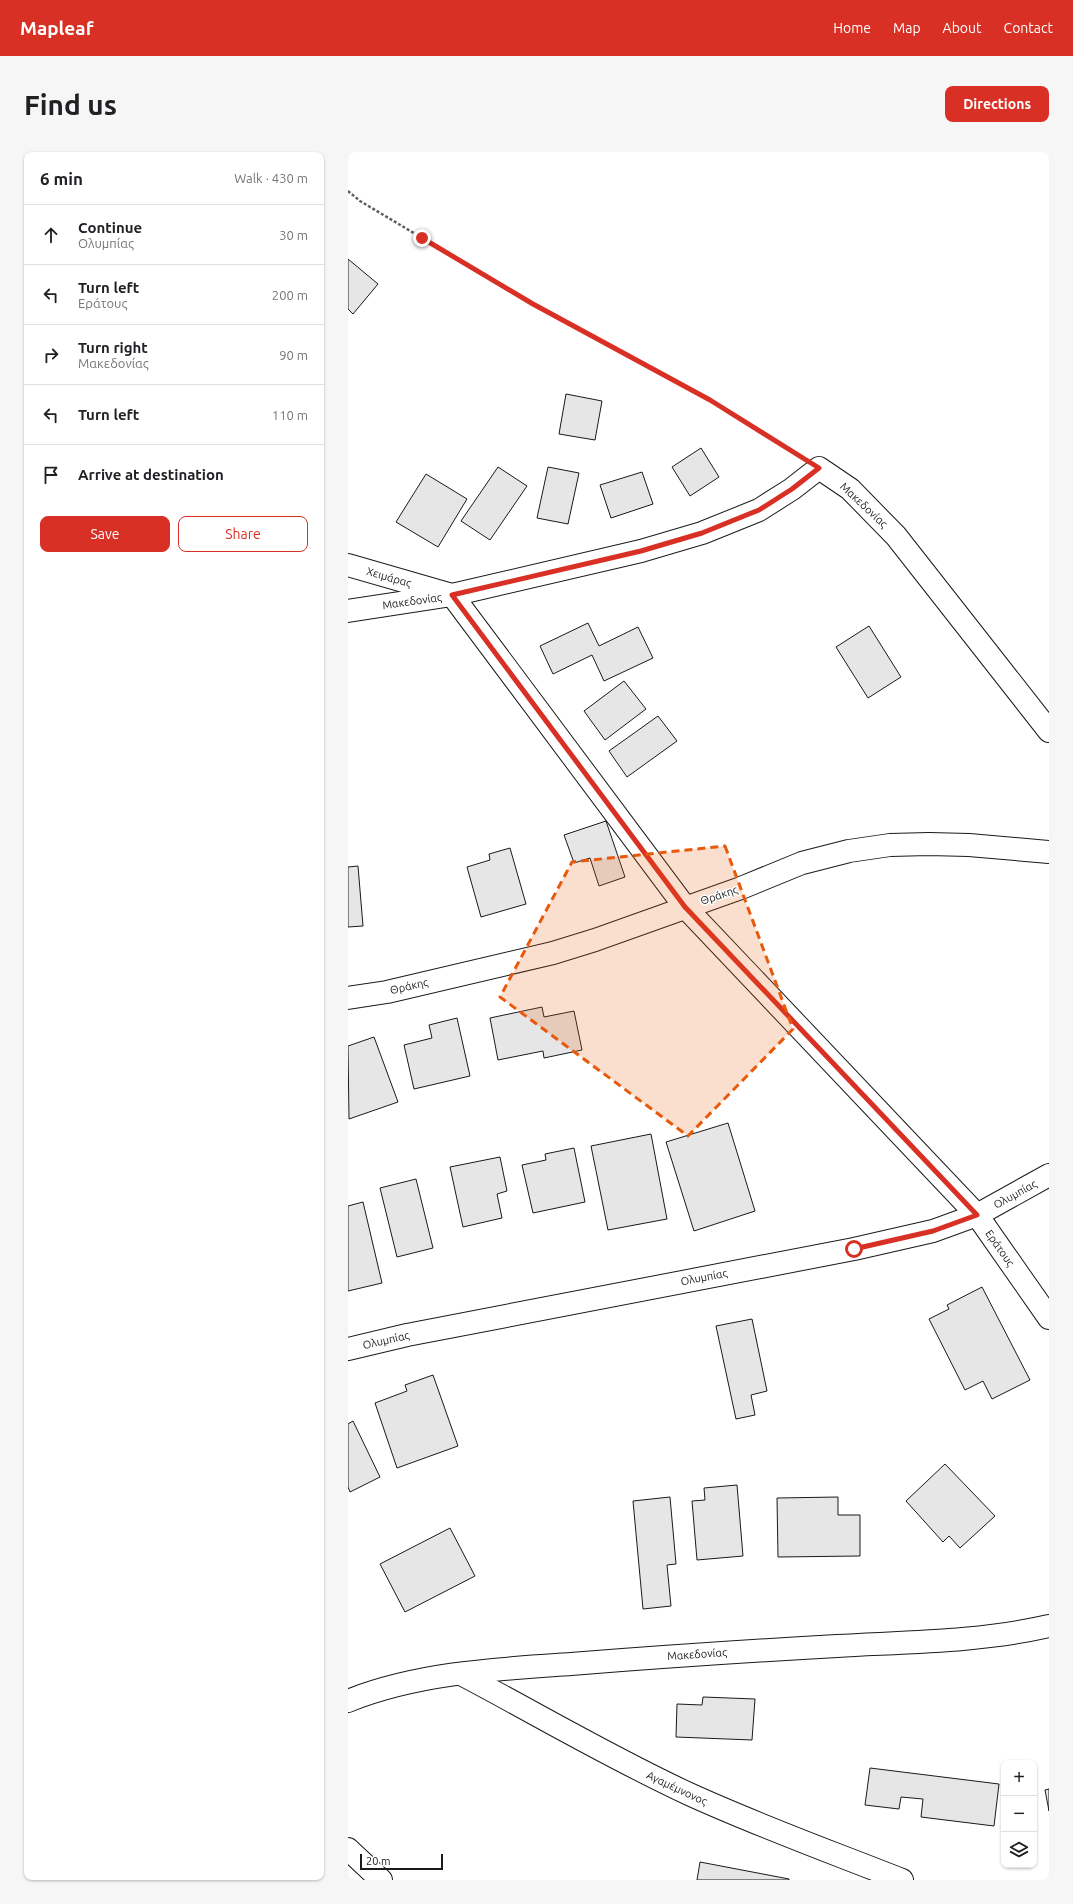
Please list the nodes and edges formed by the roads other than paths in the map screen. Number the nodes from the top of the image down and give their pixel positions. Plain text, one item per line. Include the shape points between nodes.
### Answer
1 (348, 565) edge
2 (452, 595) junction
3 (348, 611) edge
4 (1049, 731) edge
5 (1049, 852) edge
6 (685, 907) junction
7 (348, 998) edge
8 (1049, 1175) edge
9 (977, 1215) junction
10 (1049, 1318) edge
11 (348, 1349) edge
12 (1049, 1626) edge
13 (461, 1674) junction
14 (348, 1701) edge
15 (348, 1849) edge
16 (381, 1880) edge
17 (902, 1880) edge

1 - 2 street, Χειμάρας
2 - 3 street, Μακεδονίας
2 - 4 street, Μακεδονίας via 641,551 702,533 759,510 819,468 850,489 896,536
2 - 6 street, Εράτους
5 - 6 street, Θράκης via 929,844 890,845 849,851 802,863
6 - 7 street, Θράκης via 554,953 387,992
6 - 9 street, Εράτους
8 - 9 street, Ολυμπίας
9 - 10 street, Εράτους
9 - 11 street, Ολυμπίας via 933,1231 854,1249 407,1335
12 - 13 street, Μακεδονίας via 991,1636 698,1654
13 - 14 street, Μακεδονίας via 386,1687
13 - 17 street, Αγαμέμνονος via 624,1762 688,1793 748,1820
15 - 16 street

